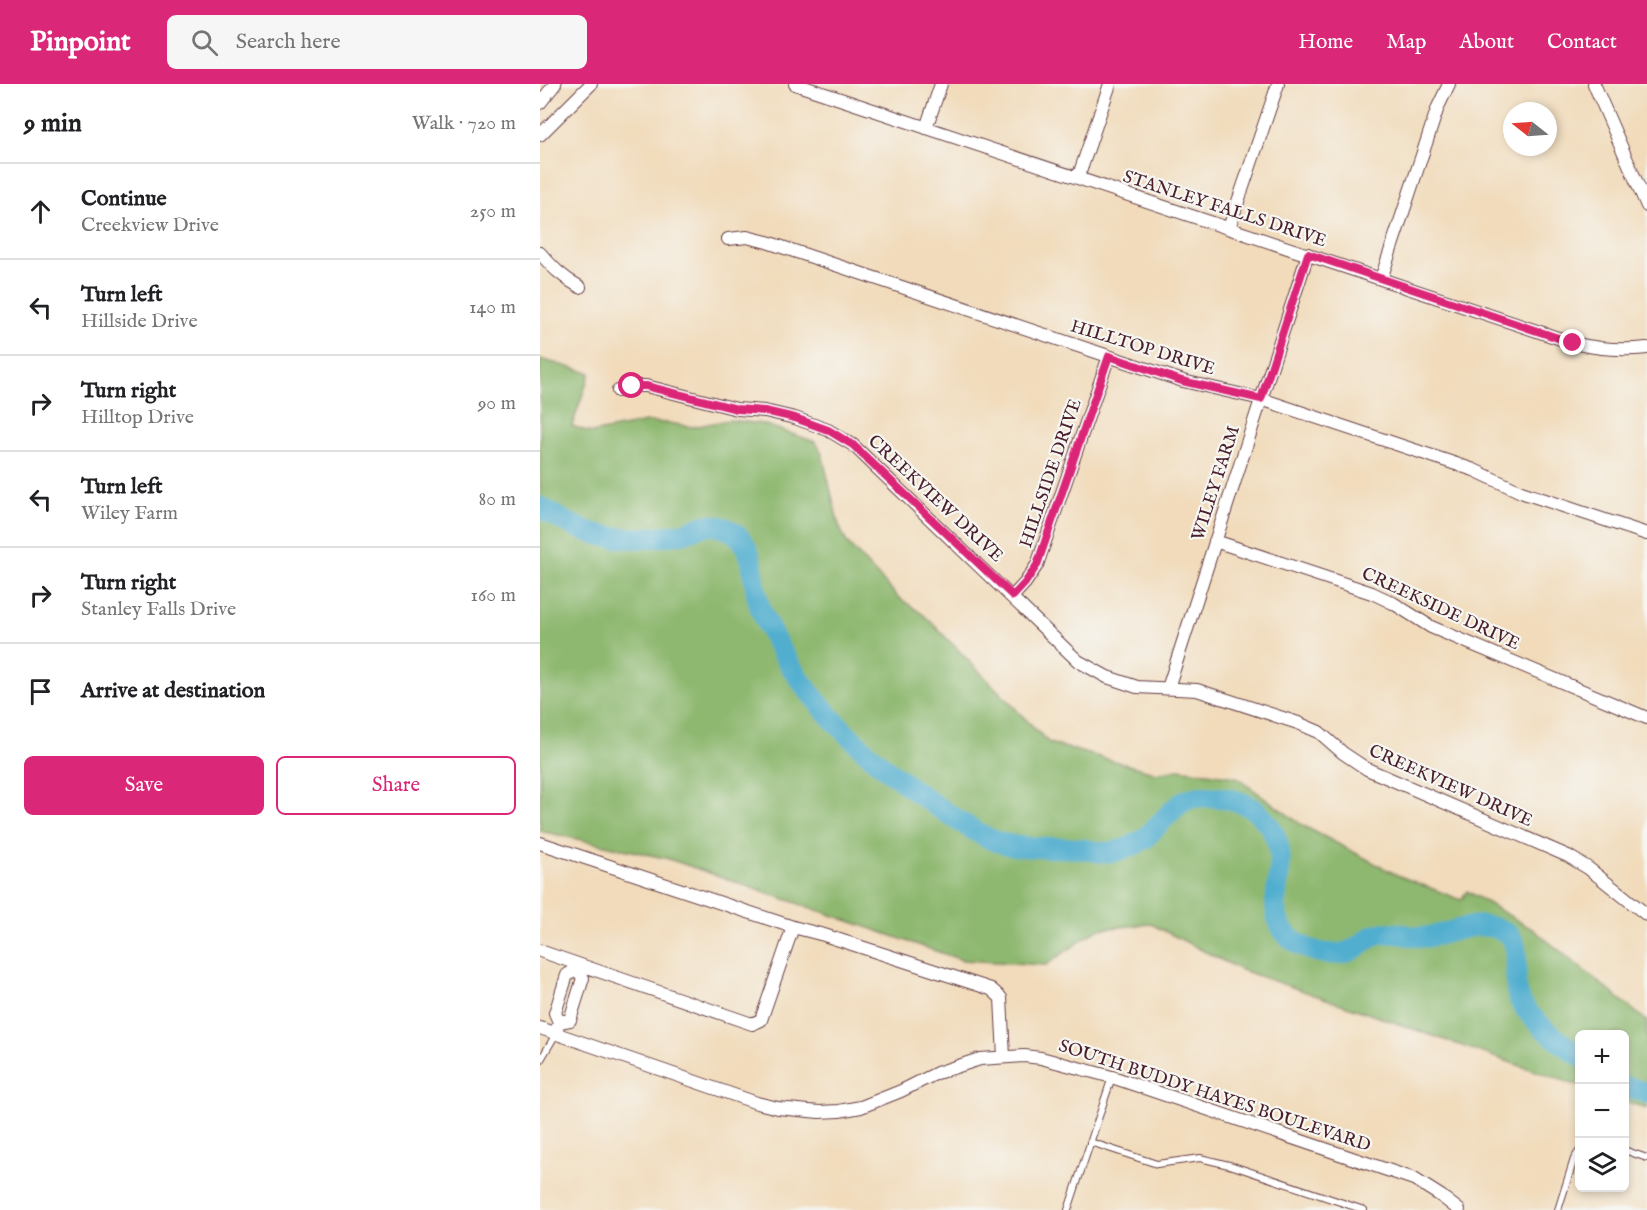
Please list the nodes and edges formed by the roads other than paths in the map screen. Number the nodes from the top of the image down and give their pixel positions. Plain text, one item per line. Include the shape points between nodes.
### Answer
1 (555, 84) edge
2 (591, 84) edge
3 (795, 84) edge
4 (941, 84) edge
5 (1110, 84) edge
6 (1278, 84) edge
7 (1449, 84) edge
8 (1594, 84) edge
9 (540, 103) edge
10 (926, 128) junction
11 (540, 135) edge
12 (1078, 178) junction
13 (1647, 206) edge
14 (1229, 228) junction
15 (728, 239) dead end
16 (540, 253) edge
17 (1308, 254) junction
18 (1381, 279) junction
19 (580, 287) dead end
20 (1647, 348) edge
21 (1109, 356) junction
22 (618, 391) dead end
23 (1261, 399) junction
24 (1647, 534) edge
25 (1215, 540) junction
26 (1013, 596) junction
27 (1168, 688) junction
28 (1647, 718) edge
29 (540, 843) edge
30 (1647, 915) edge
31 (793, 927) junction
32 (540, 951) edge
33 (578, 966) junction
34 (540, 1028) edge
35 (558, 1028) junction
36 (1004, 1057) junction
37 (540, 1061) edge
38 (1112, 1077) junction
39 (1090, 1142) junction
40 (1629, 1152) edge
41 (1575, 1158) edge
42 (1647, 1158) edge
43 (1068, 1210) edge
44 (1364, 1210) edge
45 (1459, 1210) edge
46 (1558, 1210) edge

1 - 9 street
2 - 11 street
3 - 10 street, STANLEY FALLS DRIVE
4 - 10 street
5 - 12 street
6 - 14 street
7 - 18 street
8 - 13 street
10 - 12 street, STANLEY FALLS DRIVE
12 - 14 street, STANLEY FALLS DRIVE
14 - 17 street, STANLEY FALLS DRIVE
15 - 21 street, HILLTOP DRIVE via 747,237 767,242
16 - 19 street via 556,272
17 - 18 street, STANLEY FALLS DRIVE
17 - 23 street, WILEY FARM
18 - 20 street, STANLEY FALLS DRIVE via 1573,343 1600,349
21 - 23 street, HILLTOP DRIVE via 1182,381
21 - 26 street, HILLSIDE DRIVE via 1037,565
22 - 26 street, CREEKVIEW DRIVE via 646,386 737,409 795,418 828,430 853,445
23 - 24 street, HILLTOP DRIVE via 1474,470 1521,492
23 - 25 street, WILEY FARM
25 - 27 street, WILEY FARM
25 - 28 street, CREEKSIDE DRIVE via 1372,593 1431,627
26 - 27 street, CREEKVIEW DRIVE via 1078,661 1137,687
27 - 30 street, CREEKVIEW DRIVE via 1197,690 1319,732 1367,770 1568,856
29 - 31 street
31 - 33 street via 761,1020 752,1024
31 - 36 street via 991,988 1001,998
32 - 33 street
33 - 35 street via 583,978 570,1020
34 - 35 street, SOUTH BUDDY HAYES BOULEVARD
35 - 36 street, SOUTH BUDDY HAYES BOULEVARD via 757,1103 819,1112 861,1107 957,1065
35 - 37 lane
36 - 38 street, SOUTH BUDDY HAYES BOULEVARD via 1041,1058
38 - 39 lane
38 - 45 street, SOUTH BUDDY HAYES BOULEVARD via 1414,1179
39 - 43 lane
39 - 44 lane via 1157,1164 1200,1158 1233,1166
40 - 42 lane
41 - 46 lane

